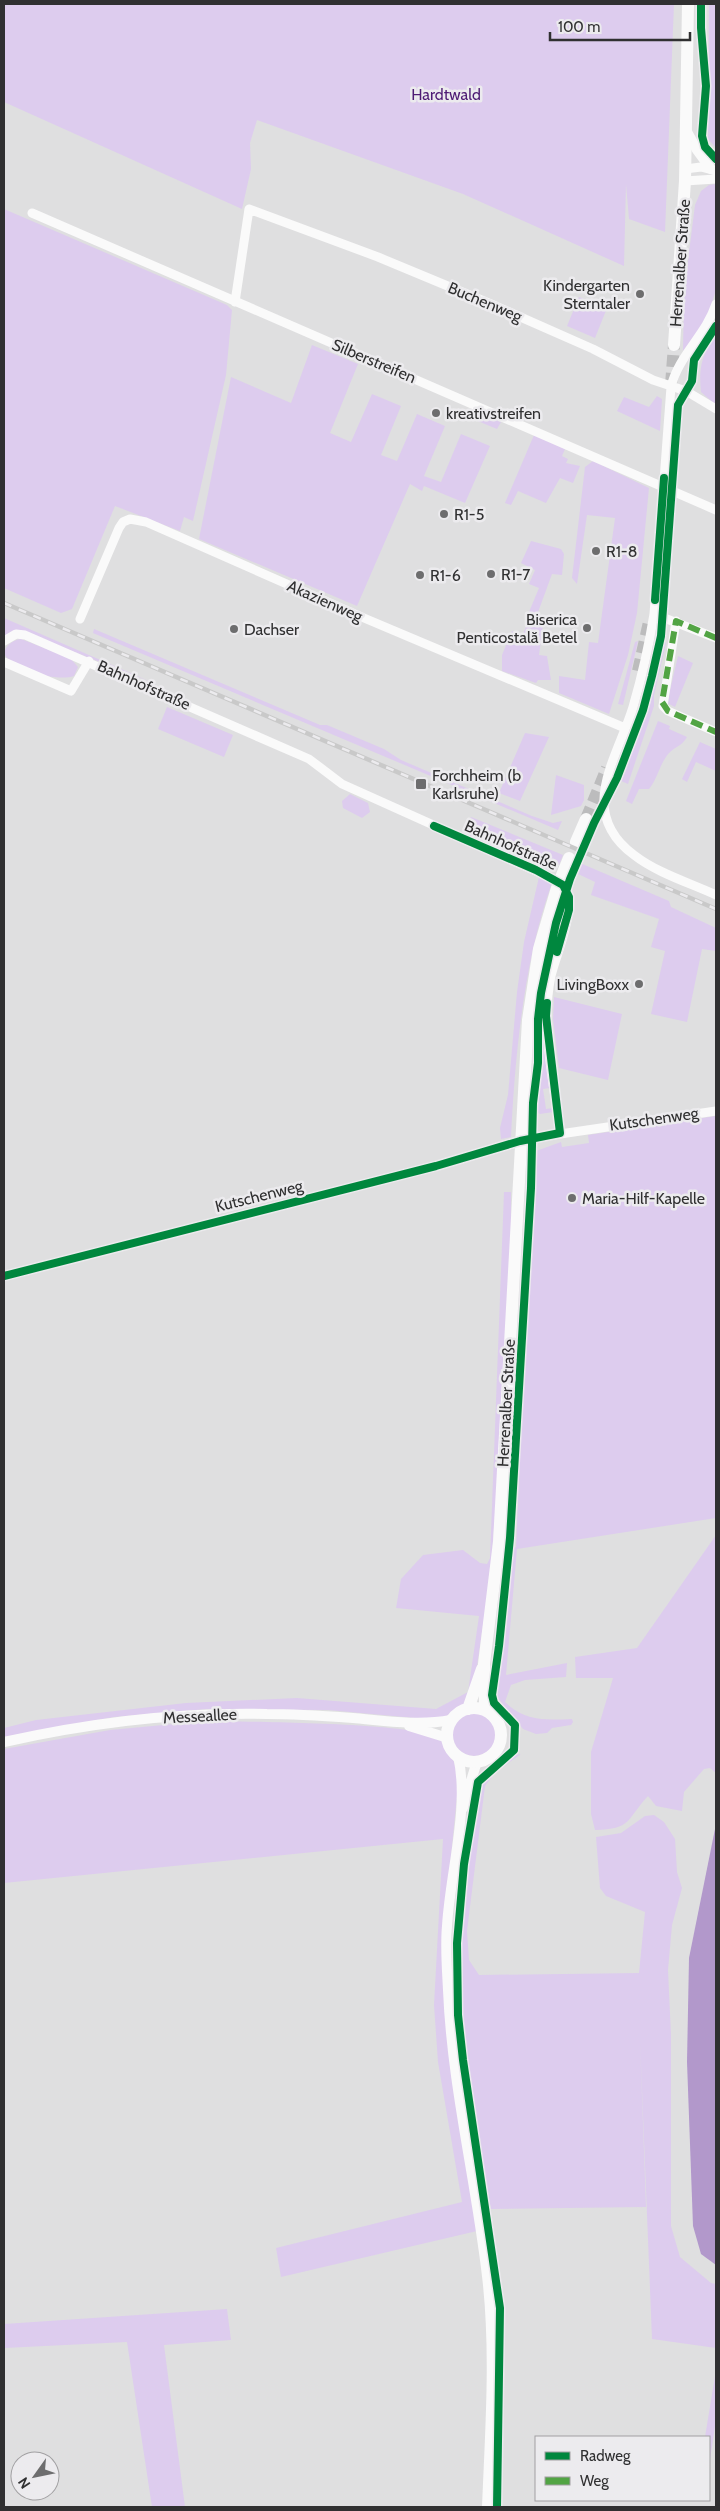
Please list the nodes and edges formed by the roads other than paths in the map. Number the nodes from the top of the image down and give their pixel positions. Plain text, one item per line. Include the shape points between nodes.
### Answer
1 (688, 4) edge
2 (686, 129) junction
3 (714, 170) edge
4 (685, 175) junction
5 (716, 179) edge
6 (32, 213) dead end
7 (235, 302) junction
8 (716, 304) edge
9 (674, 345) tunnel mouth
10 (671, 386) junction
11 (716, 409) edge
12 (663, 487) junction
13 (716, 510) edge
14 (658, 615) junction
15 (80, 620) dead end
16 (676, 621) junction
17 (716, 638) edge
18 (4, 641) edge
19 (89, 661) junction
20 (4, 662) edge
21 (625, 728) junction
22 (716, 732) edge
23 (586, 819) tunnel mouth
24 (576, 842) dead end
25 (569, 858) dead end
26 (558, 880) junction
27 (716, 895) edge
28 (716, 1110) edge
29 (560, 1133) junction
30 (520, 1141) junction
31 (4, 1276) edge
32 (484, 1664) junction
33 (468, 1709) junction
34 (488, 1712) junction
35 (452, 1720) junction
36 (398, 1722) junction
37 (448, 1738) junction
38 (4, 1742) edge
39 (458, 1756) junction
40 (477, 1762) junction
41 (461, 1813) junction
42 (487, 2507) edge

1 - 2 main road, Herrenalber Straße
2 - 3 street via 696,150
2 - 4 main road, Herrenalber Straße
3 - 4 street
4 - 5 street, Herrenalber Straße
4 - 9 main road, Herrenalber Straße
6 - 7 street, Silberstreifen
7 - 10 street, Buchenweg via 249,209 491,304
7 - 12 street, Silberstreifen via 524,424
8 - 10 street, Herrenalber Straße via 700,338 674,374
10 - 11 street, Buchenweg
10 - 12 street, Herrenalber Straße
12 - 13 street, Silberstreifen
12 - 14 street, Herrenalber Straße
14 - 16 street
14 - 21 street, Herrenalber Straße
15 - 21 street, Akazienweg via 119,528 123,522 133,519 194,542
16 - 17 street
16 - 22 street via 663,706
18 - 19 street, Bahnhofstraße via 16,634 25,634
19 - 20 street, Bahnhofstraße via 71,692
19 - 26 street, Bahnhofstraße via 309,759 342,784 384,805
21 - 27 street, Herrenalber Straße via 604,786 608,824 634,856
23 - 24 main road
25 - 26 main road, Herrenalber Straße
26 - 29 street, Bahnhofstraße via 569,897 570,910 556,954 546,1016
26 - 30 main road, Herrenalber Straße via 533,984
28 - 29 street, Kutschenweg
29 - 30 street, Kutschenweg
30 - 31 street, Kutschenweg via 436,1166
30 - 32 main road, Herrenalber Straße via 499,1542
32 - 33 main road, Herrenalber Straße
32 - 34 main road, Herrenalber Straße
33 - 34 main road
33 - 35 main road
34 - 40 main road via 500,1726 500,1740 489,1757
35 - 36 street, Messeallee
35 - 37 main road
36 - 37 street, Messeallee
36 - 38 street, Messeallee via 265,1714 205,1715 126,1721
37 - 39 main road
39 - 40 main road
39 - 41 street via 462,1771
40 - 41 street
41 - 42 street via 446,1927 448,1992 456,2078 490,2308

